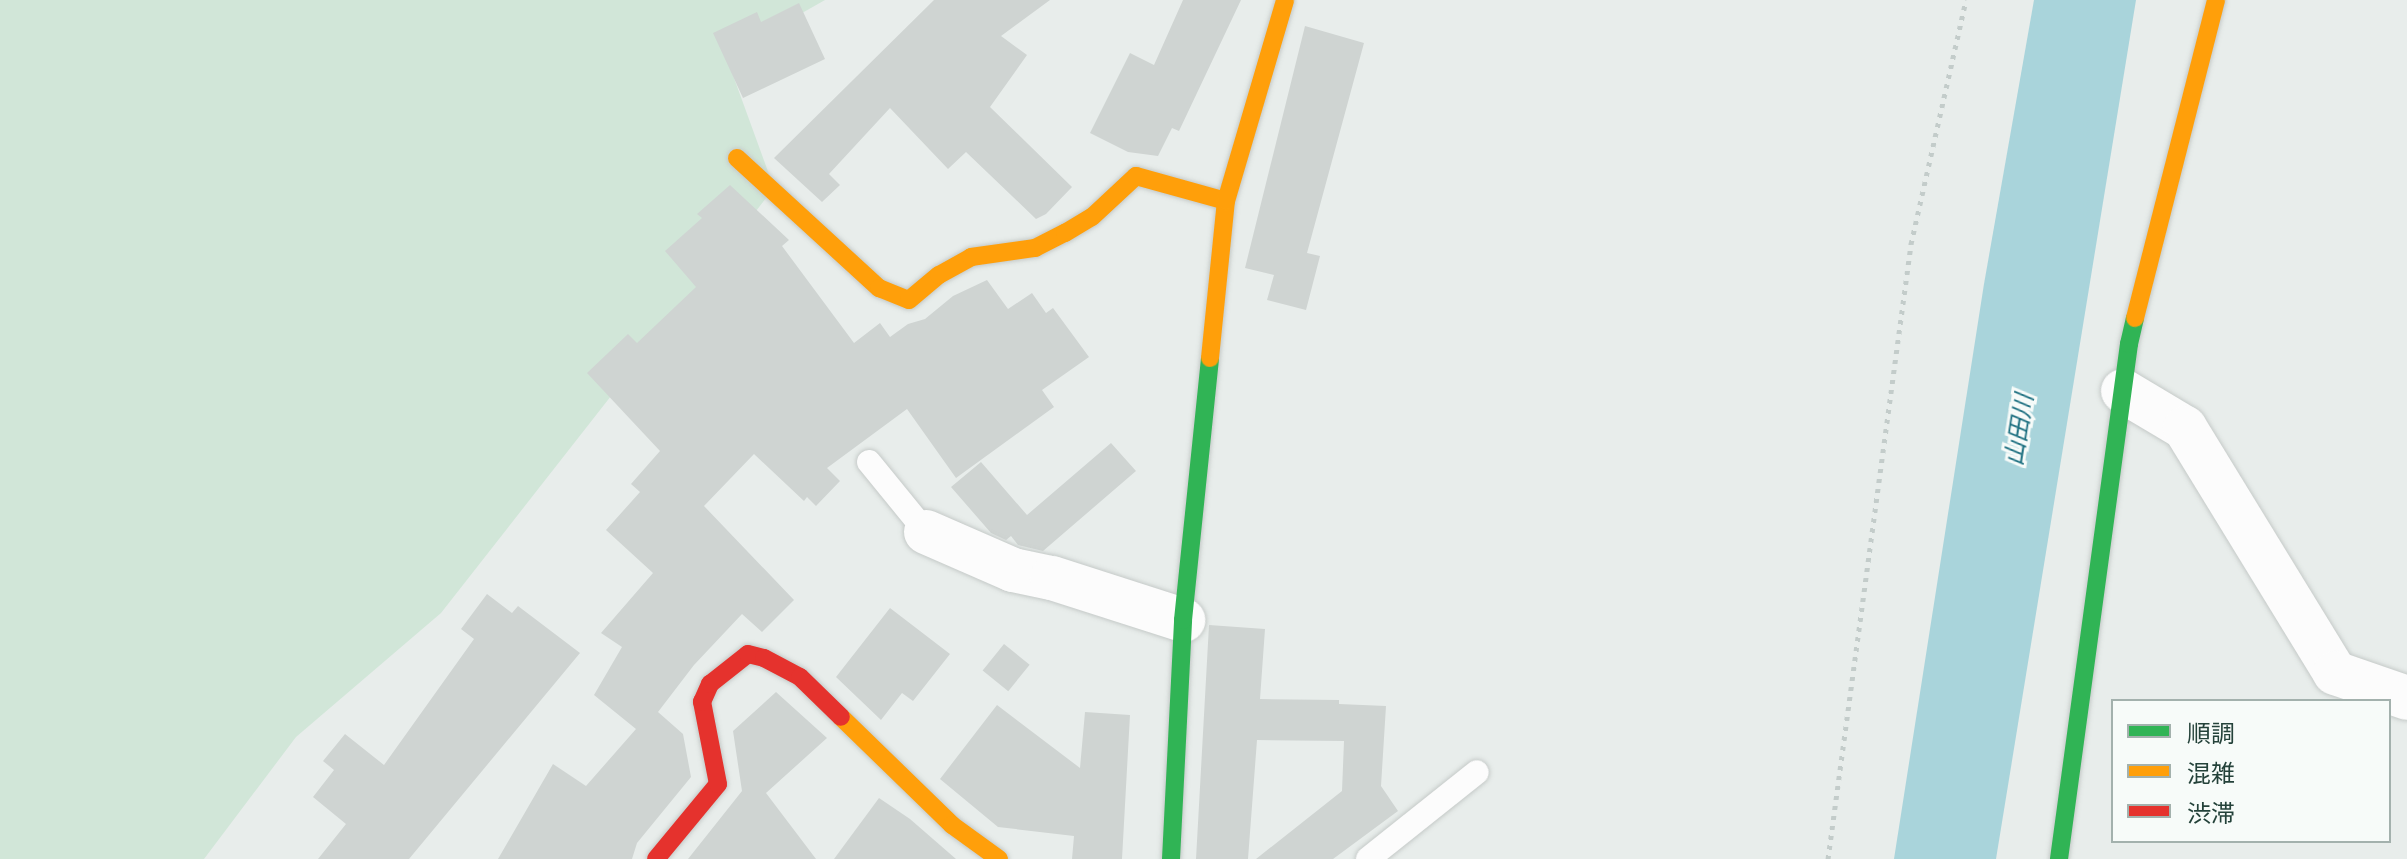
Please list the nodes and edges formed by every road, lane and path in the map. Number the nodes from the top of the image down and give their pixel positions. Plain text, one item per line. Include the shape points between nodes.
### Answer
1 (1285, 0) edge
2 (1966, 0) edge
3 (2216, 0) edge
4 (737, 158) dead end
5 (1226, 201) junction
6 (2123, 391) junction
7 (869, 462) dead end
8 (926, 532) joint
9 (1183, 620) junction
10 (2407, 698) edge
11 (1477, 772) dead end
12 (656, 859) edge
13 (999, 859) edge
14 (1171, 859) edge
15 (1368, 859) edge
16 (1828, 859) edge
17 (2059, 859) edge

1 - 5 street
2 - 16 path via 1911,244
3 - 6 street via 2129,344
4 - 5 street via 879,288 909,300 971,257 1035,248 1065,233 1092,217 1136,176
5 - 9 street
6 - 10 street via 2185,428 2335,673
6 - 17 street
7 - 8 lane
8 - 9 street via 1013,570
9 - 14 street
11 - 15 lane
12 - 13 street via 718,784 702,702 710,684 748,654 800,677 952,825

